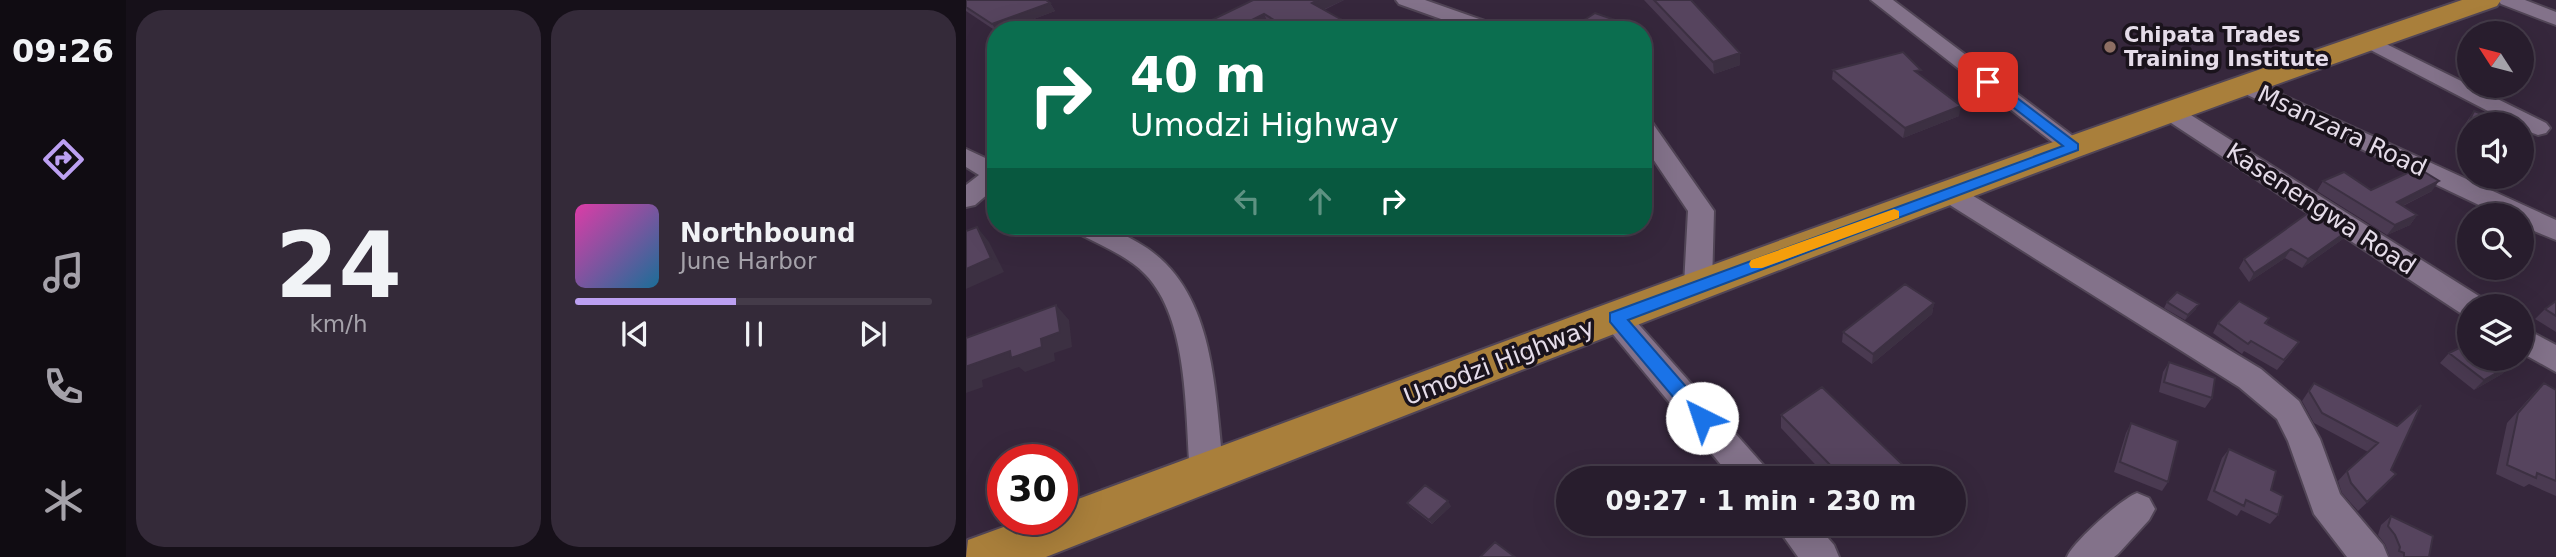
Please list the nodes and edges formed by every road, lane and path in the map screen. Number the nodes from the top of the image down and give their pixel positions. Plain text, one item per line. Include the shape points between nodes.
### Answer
1 (1406, 0) edge
2 (1881, 0) edge
3 (2488, 0) edge
4 (2508, 0) edge
5 (2556, 19) edge
6 (1466, 21) edge
7 (2368, 41) junction
8 (2243, 84) junction
9 (2170, 112) junction
10 (2538, 128) dead end
11 (1652, 139) edge
12 (2073, 147) junction
13 (966, 157) edge
14 (987, 169) edge
15 (987, 181) edge
16 (1951, 194) junction
17 (966, 199) edge
18 (2556, 231) edge
19 (1101, 235) edge
20 (1698, 285) junction
21 (2457, 296) edge
22 (1616, 318) junction
23 (2534, 346) edge
24 (2556, 360) edge
25 (1743, 466) edge
26 (1207, 472) junction
27 (2137, 509) dead end
28 (1803, 536) edge
29 (986, 557) edge
30 (1821, 557) edge
31 (2085, 557) edge
32 (2370, 557) edge

1 - 6 street
2 - 12 street
3 - 7 highway, Umodzi Highway
4 - 5 street
7 - 8 highway, Umodzi Highway
7 - 10 street
8 - 9 highway, Umodzi Highway
8 - 18 street, Msanzara Road
9 - 12 highway, Umodzi Highway
9 - 21 street, Kasenengwa Road
11 - 20 street via 1701,211
12 - 16 highway, Umodzi Highway
13 - 14 street
15 - 17 street
16 - 20 highway, Umodzi Highway
16 - 32 street via 2250,378 2288,410 2304,439 2326,503
19 - 26 street via 1153,265 1175,289 1188,320
20 - 22 highway, Umodzi Highway
22 - 25 street
22 - 26 highway, Umodzi Highway
23 - 24 street
26 - 29 highway, Umodzi Highway
27 - 31 street
28 - 30 street

